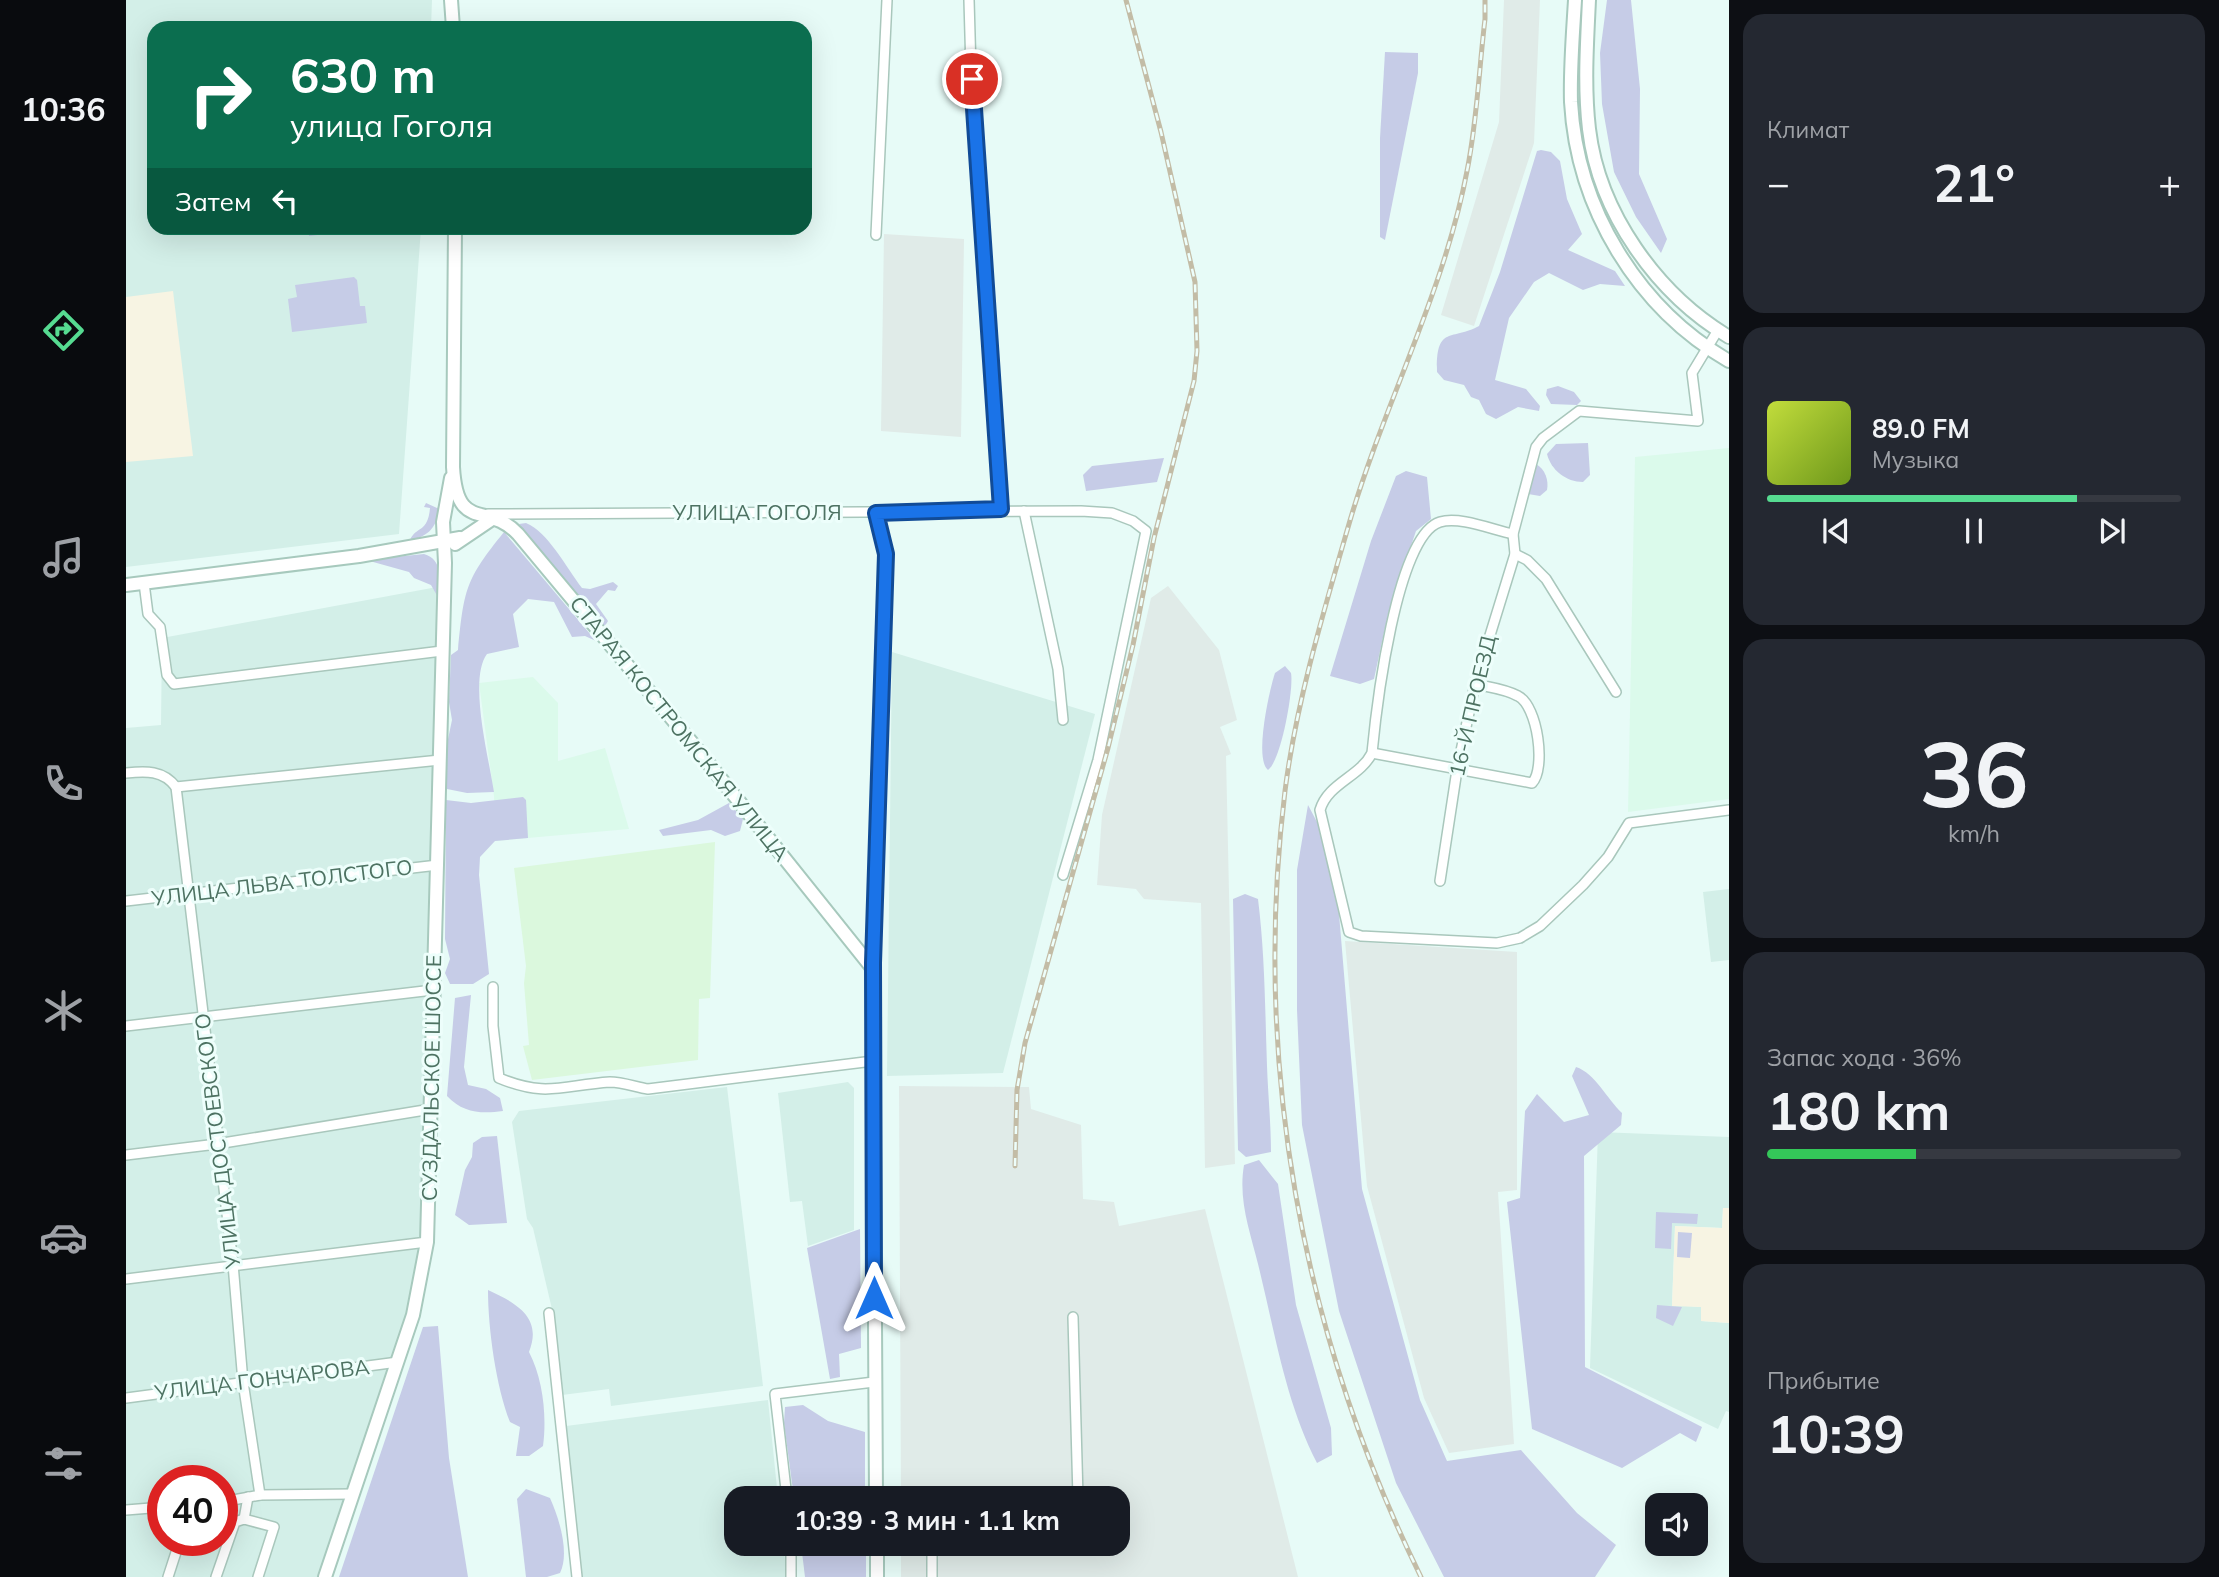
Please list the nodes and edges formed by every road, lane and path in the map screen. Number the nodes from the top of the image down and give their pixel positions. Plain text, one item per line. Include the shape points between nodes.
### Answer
1 (451, 0) edge
2 (887, 0) edge
3 (970, 0) edge
4 (1574, 0) edge
5 (1589, 0) edge
6 (452, 21) edge
7 (454, 235) edge
8 (876, 235) dead end
9 (1724, 333) edge
10 (1707, 349) junction
11 (1729, 361) edge
12 (453, 467) junction
13 (1001, 509) junction
14 (1024, 511) junction
15 (469, 513) junction
16 (505, 513) junction
17 (876, 513) junction
18 (492, 519) junction
19 (443, 524) junction
20 (1513, 534) junction
21 (465, 535) junction
22 (444, 542) junction
23 (419, 547) junction
24 (1515, 554) junction
25 (445, 562) junction
26 (144, 583) junction
27 (126, 585) edge
28 (442, 651) junction
29 (1475, 684) junction
30 (1616, 692) dead end
31 (1063, 720) dead end
32 (1372, 753) junction
33 (440, 760) junction
34 (1457, 770) junction
35 (126, 773) edge
36 (176, 787) junction
37 (1729, 810) edge
38 (438, 865) junction
39 (1063, 874) dead end
40 (1440, 880) dead end
41 (187, 894) junction
42 (126, 901) edge
43 (873, 969) junction
44 (493, 987) dead end
45 (433, 990) junction
46 (204, 1017) junction
47 (126, 1027) edge
48 (873, 1060) junction
49 (431, 1110) junction
50 (217, 1144) junction
51 (126, 1155) edge
52 (428, 1242) junction
53 (233, 1264) junction
54 (126, 1279) edge
55 (549, 1313) dead end
56 (1073, 1317) dead end
57 (398, 1362) junction
58 (243, 1382) junction
59 (874, 1382) junction
60 (126, 1398) edge
61 (786, 1486) edge
62 (876, 1486) edge
63 (1078, 1486) edge
64 (353, 1494) junction
65 (260, 1495) junction
66 (248, 1497) junction
67 (238, 1499) edge
68 (147, 1508) edge
69 (126, 1510) edge
70 (244, 1519) junction
71 (175, 1556) edge
72 (791, 1556) edge
73 (877, 1556) edge
74 (932, 1556) edge
75 (168, 1577) edge
76 (216, 1577) edge
77 (258, 1577) edge
78 (325, 1577) edge
79 (577, 1577) edge
80 (790, 1577) edge
81 (877, 1577) edge
82 (933, 1577) edge

1 - 6 main road
2 - 8 street
3 - 13 street via 974,131
4 - 10 main road via 1571,102 1591,201 1632,274 1660,307
5 - 9 main road via 1586,95 1589,132 1602,184 1621,226 1651,269 1689,307
7 - 12 main road, СУЗДАЛЬСКОЕ ШОССЕ
9 - 10 street
10 - 11 main road
10 - 20 street, 16-Й ПРОЕЗД via 1692,373 1698,421 1579,411 1544,438 1531,459
12 - 15 main road, СУЗДАЛЬСКОЕ ШОССЕ via 456,491
12 - 19 main road, СУЗДАЛЬСКОЕ ШОССЕ
13 - 14 street, УЛИЦА ГОГОЛЯ
13 - 17 street, УЛИЦА ГОГОЛЯ
14 - 31 street via 1058,669
14 - 39 street, УЛИЦА ГОГОЛЯ via 1112,513 1146,531 1098,760
15 - 16 street, УЛИЦА ГОГОЛЯ
15 - 18 main road, СТАРАЯ КОСТРОМСКАЯ УЛИЦА
15 - 19 main road via 453,509
15 - 21 main road via 472,522
16 - 17 street, УЛИЦА ГОГОЛЯ
16 - 18 street, УЛИЦА ГОГОЛЯ
17 - 43 street via 886,566
18 - 21 main road, УЛИЦА ГОГОЛЯ
18 - 43 main road, СТАРАЯ КОСТРОМСКАЯ УЛИЦА via 518,534
19 - 21 main road via 447,535
19 - 22 main road, СУЗДАЛЬСКОЕ ШОССЕ
19 - 23 main road via 434,539
20 - 24 street, 16-Й ПРОЕЗД
20 - 32 street via 1443,521 1422,537 1393,613
21 - 22 main road, УЛИЦА ГОГОЛЯ
21 - 25 main road, СУЗДАЛЬСКОЕ ШОССЕ
22 - 23 main road, УЛИЦА ГОГОЛЯ
22 - 25 main road, СУЗДАЛЬСКОЕ ШОССЕ
23 - 25 main road via 435,550
23 - 26 main road, УЛИЦА ГОГОЛЯ
24 - 29 street, 16-Й ПРОЕЗД
24 - 30 street via 1546,579
25 - 28 main road, СУЗДАЛЬСКОЕ ШОССЕ
26 - 27 main road, УЛИЦА ГОГОЛЯ
26 - 28 street via 148,614 160,627 167,675 178,684
28 - 33 main road, СУЗДАЛЬСКОЕ ШОССЕ
29 - 34 street, 16-Й ПРОЕЗД
29 - 34 street via 1518,696 1534,717 1538,771 1528,784
32 - 34 street
32 - 37 street via 1361,768 1325,796 1320,810 1349,932 1385,938 1511,941 1540,926 1583,885 1629,823
33 - 36 street
33 - 38 main road, СУЗДАЛЬСКОЕ ШОССЕ
34 - 40 street, 16-Й ПРОЕЗД
35 - 36 street via 159,773
36 - 41 street, УЛИЦА ДОСТОЕВСКОГО
38 - 41 street, УЛИЦА ЛЬВА ТОЛСТОГО
38 - 45 main road, СУЗДАЛЬСКОЕ ШОССЕ
41 - 42 street, УЛИЦА ЛЬВА ТОЛСТОГО
41 - 46 street, УЛИЦА ДОСТОЕВСКОГО
43 - 48 main road
44 - 48 street via 499,1078 526,1089 613,1082 648,1089
45 - 46 street
45 - 49 main road, СУЗДАЛЬСКОЕ ШОССЕ
46 - 47 street
46 - 50 street, УЛИЦА ДОСТОЕВСКОГО
48 - 59 main road
49 - 50 street
49 - 52 main road, СУЗДАЛЬСКОЕ ШОССЕ
50 - 51 street
50 - 53 street, УЛИЦА ДОСТОЕВСКОГО
52 - 53 street
52 - 57 main road, СУЗДАЛЬСКОЕ ШОССЕ
53 - 54 street
53 - 58 street, УЛИЦА ДОСТОЕВСКОГО
55 - 79 street
56 - 63 street
57 - 58 street, УЛИЦА ГОНЧАРОВА
57 - 64 main road, СУЗДАЛЬСКОЕ ШОССЕ
58 - 60 street, УЛИЦА ГОНЧАРОВА
58 - 65 street, УЛИЦА ДОСТОЕВСКОГО
59 - 61 street via 775,1394
59 - 62 main road
64 - 65 street
64 - 78 main road, СУЗДАЛЬСКОЕ ШОССЕ
65 - 66 street
66 - 67 street
66 - 70 street
68 - 69 street
70 - 76 street via 235,1522
70 - 77 street via 274,1527
71 - 75 street
72 - 80 street
73 - 81 main road
74 - 82 street

